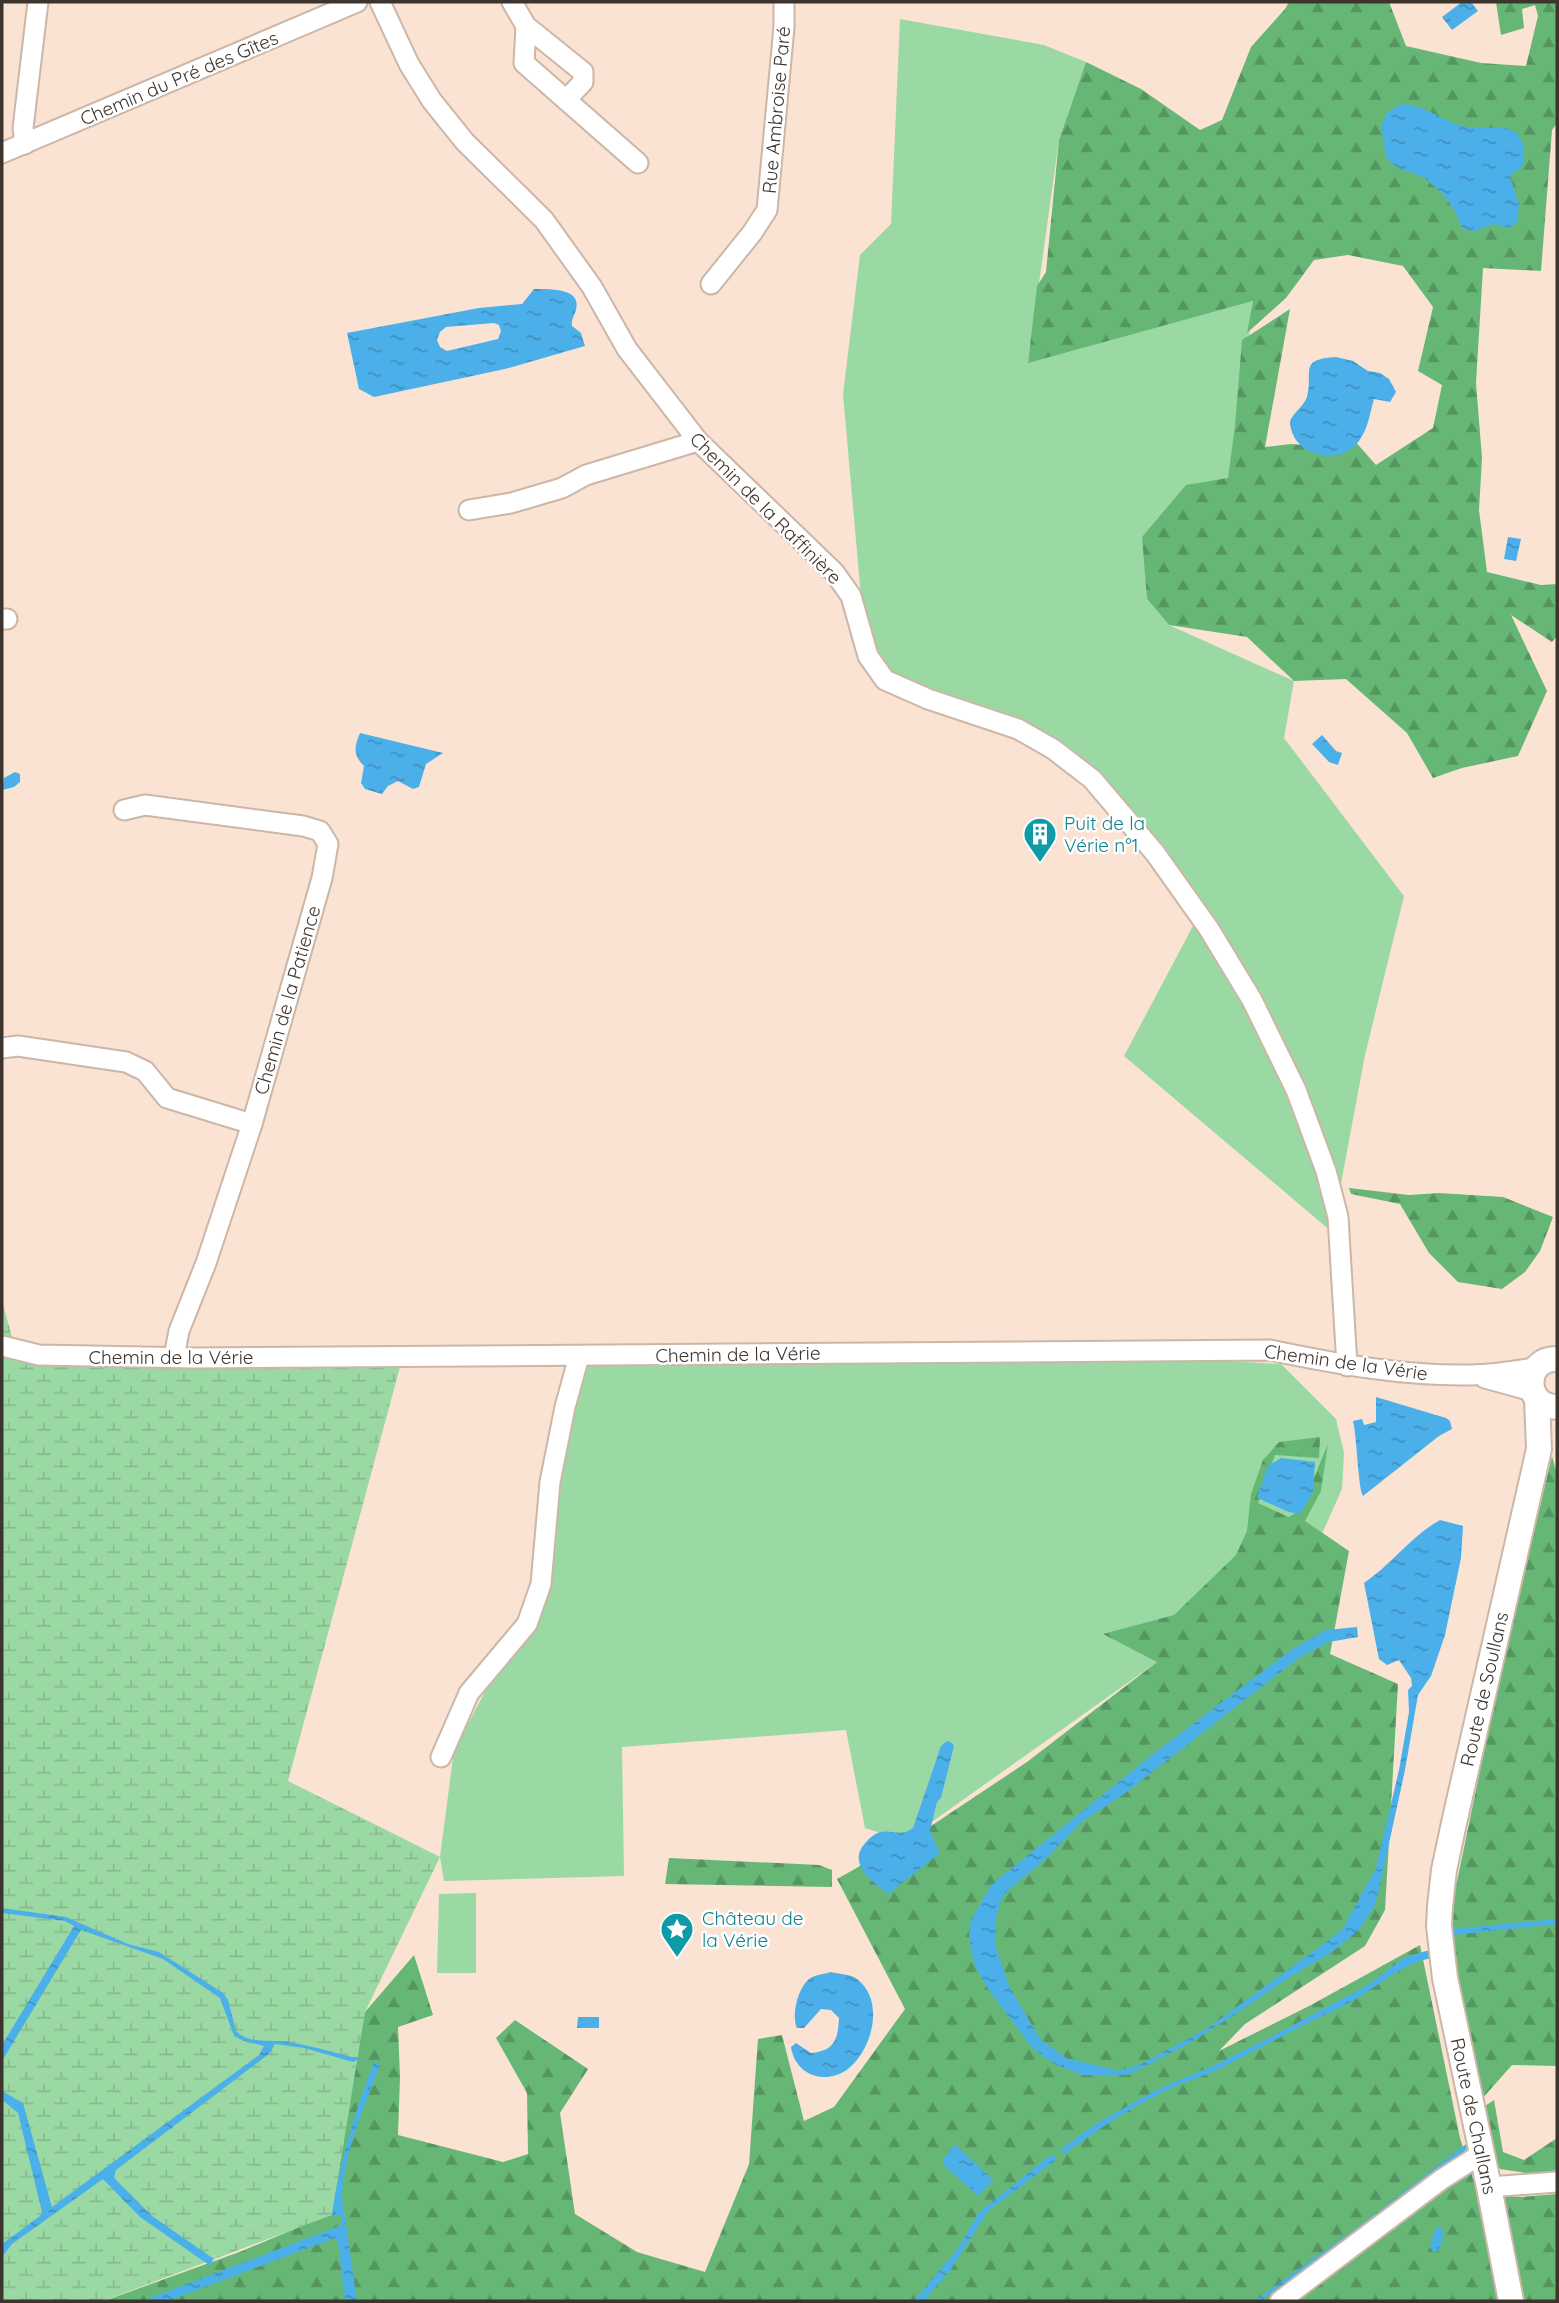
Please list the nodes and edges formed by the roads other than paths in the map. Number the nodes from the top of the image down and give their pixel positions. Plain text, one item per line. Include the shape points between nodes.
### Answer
1 (38, 2) edge
2 (357, 2) edge
3 (380, 2) edge
4 (512, 2) edge
5 (784, 2) edge
6 (526, 26) junction
7 (566, 100) junction
8 (25, 144) junction
9 (2, 153) edge
10 (638, 163) dead end
11 (711, 284) dead end
12 (698, 441) junction
13 (469, 510) dead end
14 (124, 810) dead end
15 (2, 1048) edge
16 (252, 1124) junction
17 (1557, 1337) edge
18 (2, 1346) edge
19 (579, 1356) junction
20 (174, 1357) junction
21 (1347, 1366) junction
22 (1544, 1381) edge
23 (1557, 1421) edge
24 (1539, 1449) junction
25 (441, 1757) dead end
26 (1440, 1930) joint
27 (1482, 2157) junction
28 (1557, 2182) edge
29 (1489, 2187) junction
30 (1280, 2301) edge
31 (1511, 2301) edge

1 - 8 street
2 - 8 street, Chemin du Pré des Gîtes
3 - 12 street, Chemin de la Raffinière via 432,101 465,142 544,220 592,287 627,349
4 - 6 street
5 - 11 street, Rue Ambroise Paré via 767,210
6 - 7 street via 524,63
6 - 7 street via 583,72 583,82
7 - 10 street
8 - 9 street, Chemin du Pré des Gîtes
12 - 13 street via 586,475 562,488
12 - 21 street, Chemin de la Raffinière via 834,572 851,596 868,656 885,680 1018,729 1053,749 1092,779 1155,853 1209,929 1252,1000 1296,1090 1326,1171 1338,1217
14 - 16 street, Chemin de la Patience via 145,805 303,826 326,837 329,851
15 - 16 street via 18,1046 126,1062 145,1071 167,1098
16 - 20 street, Chemin de la Patience via 179,1331
17 - 22 main road, Route de Soullans
18 - 20 street, Chemin de la Vérie via 39,1355
19 - 20 street, Chemin de la Vérie
19 - 21 street, Chemin de la Vérie via 1269,1350
19 - 25 street via 550,1482 541,1584 527,1625 468,1693
21 - 22 street, Chemin de la Vérie
22 - 24 main road, Route de Soullans
23 - 24 main road, Route de Soullans
24 - 26 main road, Route de Soullans via 1451,1835
26 - 27 main road, Route de Challans via 1445,1978
27 - 29 main road, Route de Challans
27 - 30 street via 1442,2179
28 - 29 street
29 - 31 main road, Route de Challans

